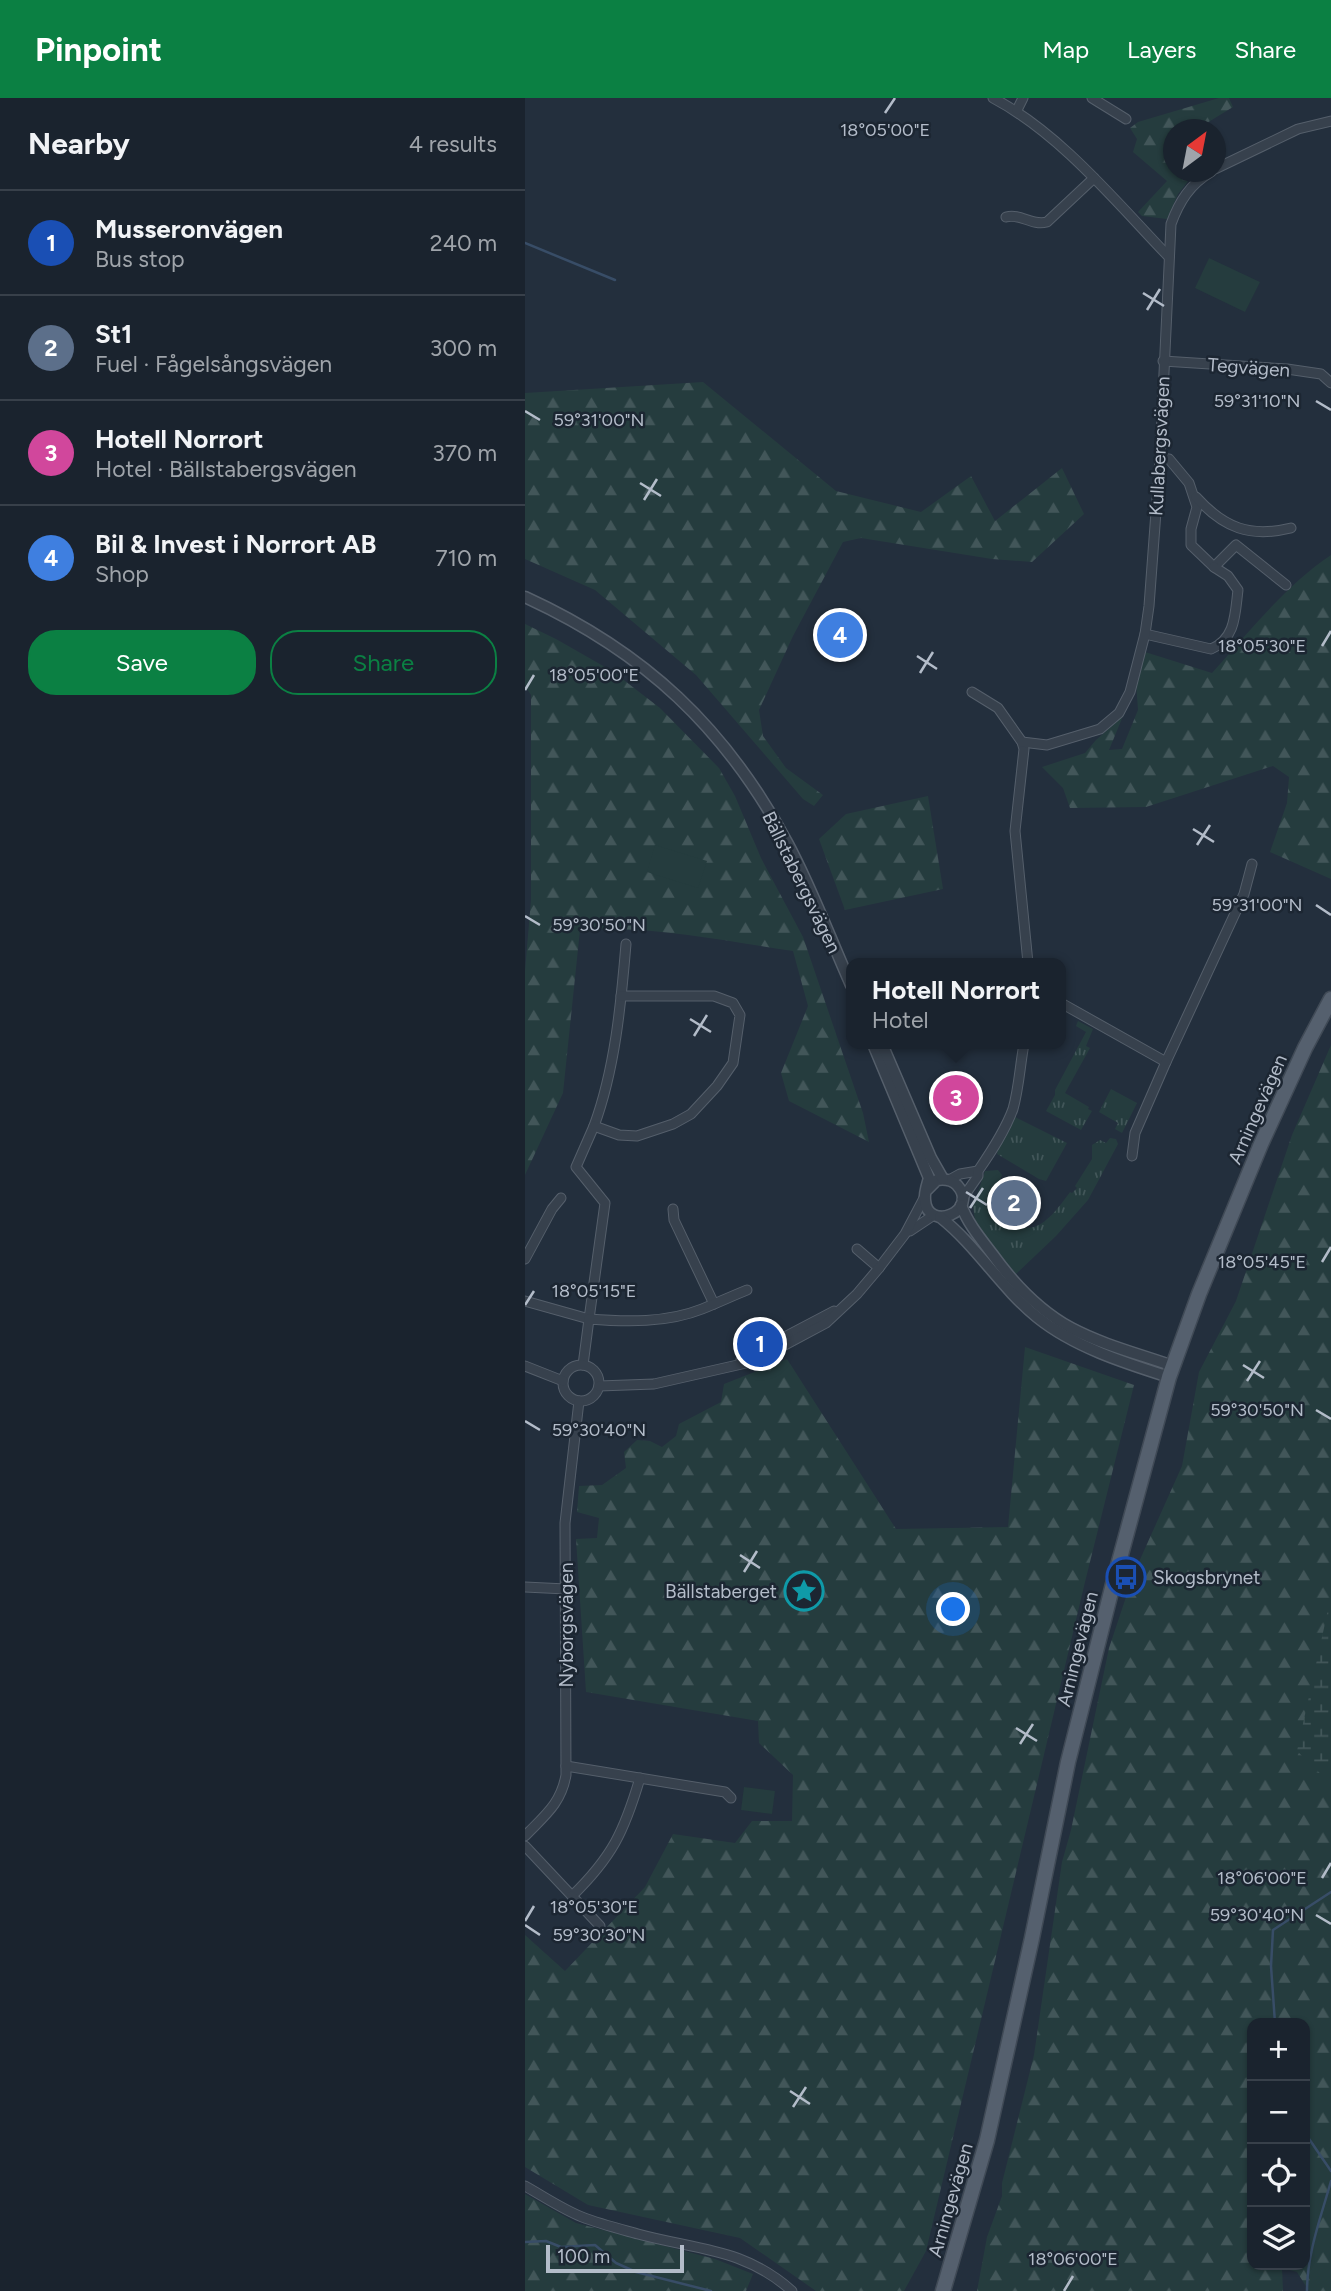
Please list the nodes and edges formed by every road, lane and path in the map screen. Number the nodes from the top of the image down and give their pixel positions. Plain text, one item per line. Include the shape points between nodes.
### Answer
1 (993, 98) edge
2 (1023, 98) edge
3 (1092, 98) edge
4 (1017, 110) junction
5 (1126, 119) dead end
6 (1331, 121) edge
7 (1226, 164) edge
8 (1094, 178) junction
9 (1196, 182) edge
10 (1006, 216) dead end
11 (1170, 257) junction
12 (1163, 361) junction
13 (1331, 383) edge
14 (1160, 458) junction
15 (1192, 493) junction
16 (1291, 528) dead end
17 (1214, 567) junction
18 (1286, 585) dead end
19 (525, 597) edge
20 (1145, 634) junction
21 (972, 692) dead end
22 (1023, 742) junction
23 (1252, 864) dead end
24 (626, 944) dead end
25 (1028, 958) edge
26 (846, 974) edge
27 (621, 996) junction
28 (1331, 999) edge
29 (1066, 1006) edge
30 (875, 1049) edge
31 (884, 1049) edge
32 (1023, 1049) edge
33 (1166, 1062) junction
34 (594, 1126) junction
35 (1132, 1156) dead end
36 (978, 1171) junction
37 (946, 1180) junction
38 (925, 1194) junction
39 (561, 1198) dead end
40 (962, 1202) junction
41 (673, 1209) dead end
42 (937, 1216) junction
43 (905, 1234) junction
44 (857, 1249) dead end
45 (525, 1259) edge
46 (879, 1268) junction
47 (996, 1268) junction
48 (747, 1290) dead end
49 (525, 1301) edge
50 (714, 1304) junction
51 (589, 1319) junction
52 (583, 1365) junction
53 (525, 1367) edge
54 (1171, 1371) junction
55 (563, 1381) junction
56 (599, 1386) junction
57 (579, 1401) junction
58 (525, 1587) edge
59 (566, 1589) junction
60 (566, 1766) junction
61 (640, 1778) junction
62 (731, 1798) dead end
63 (525, 1836) edge
64 (525, 1846) edge
65 (572, 1896) junction
66 (600, 1926) dead end
67 (525, 2186) edge
68 (792, 2291) edge
69 (943, 2291) edge

1 - 4 street
2 - 4 street
3 - 5 street
4 - 8 street
6 - 7 street via 1298,129
8 - 10 street via 1047,222
8 - 11 street
9 - 11 street, Kullabergsvägen via 1175,212
11 - 12 street, Kullabergsvägen
12 - 13 street, Tegvägen via 1287,369 1321,374
12 - 14 street, Kullabergsvägen
14 - 15 street via 1169,459
14 - 20 street, Kullabergsvägen
15 - 16 street via 1216,517 1248,532
15 - 17 street via 1197,507 1191,545
17 - 18 street via 1236,545
17 - 20 street via 1238,590 1233,629 1218,646 1211,649
19 - 26 street, Bällstabergsvägen via 604,639 658,680 714,732 748,776 789,846
20 - 22 street, Kullabergsvägen via 1130,692 1119,713 1100,729 1047,746
21 - 22 street via 998,708
22 - 25 street via 1015,831
23 - 33 street via 1244,894
24 - 27 street
27 - 34 street via 606,1095
27 - 34 street via 714,996 733,1003 740,1015 733,1063 691,1114 673,1124 637,1136
28 - 54 main road, Arningevägen via 1261,1144
29 - 33 street
30 - 38 street via 929,1178
31 - 37 street via 931,1158
32 - 36 street via 1014,1105
33 - 35 street via 1135,1133
34 - 51 street via 576,1167 604,1203
36 - 37 street
36 - 40 street
37 - 38 street via 930,1184
37 - 40 street via 959,1187
38 - 42 street via 926,1206
38 - 43 street
39 - 45 street
40 - 42 street via 953,1215
40 - 47 street via 966,1220
41 - 50 street
42 - 43 street
42 - 47 street
43 - 46 street
44 - 46 street
46 - 56 street via 825,1323 755,1360 655,1384
47 - 54 street via 1021,1295 1071,1328
48 - 50 street
49 - 51 street
50 - 51 street via 652,1320
51 - 52 street
52 - 55 street via 570,1369
52 - 56 street via 596,1374
53 - 55 street
54 - 69 main road, Arningevägen via 1068,1762 987,2140
55 - 57 street via 567,1394
56 - 57 street via 591,1398
57 - 59 street, Nyborgsvägen via 567,1501
58 - 59 street
59 - 60 street, Nyborgsvägen
60 - 61 street
60 - 63 street, Nyborgsvägen via 563,1791
61 - 62 street via 725,1792
61 - 65 street via 621,1834 600,1868
64 - 65 street
65 - 66 street
67 - 68 street via 581,2216 742,2259

